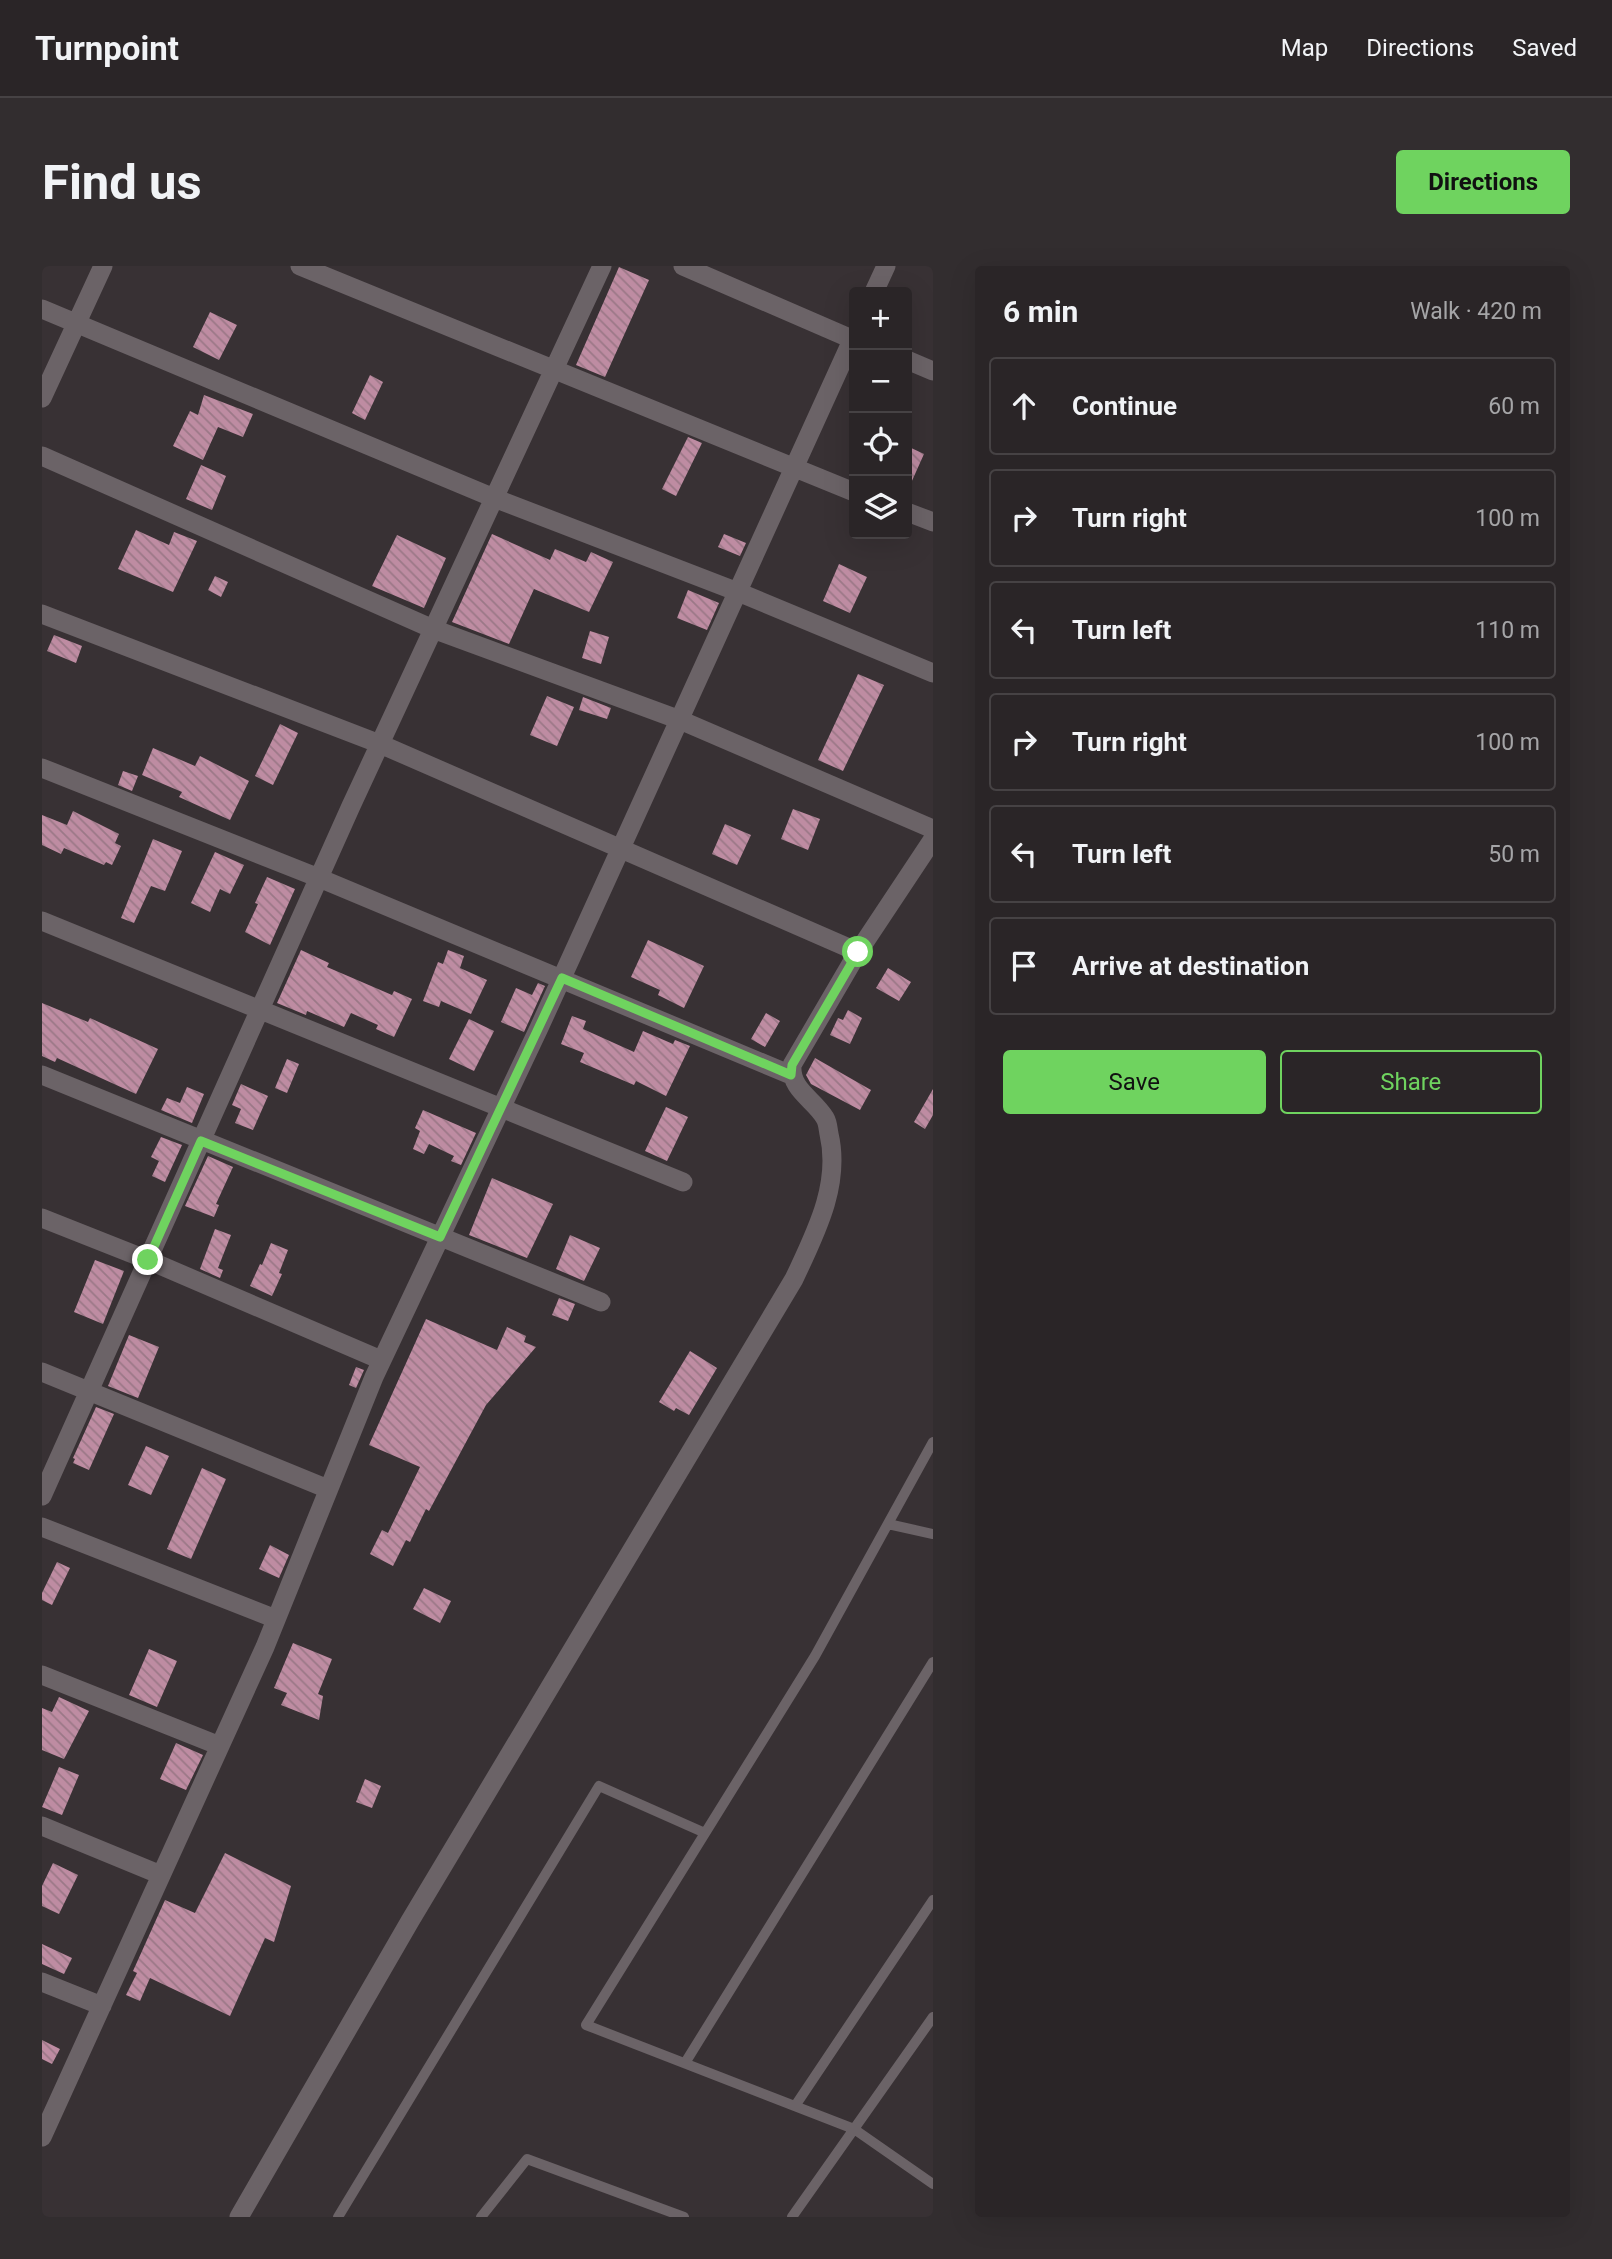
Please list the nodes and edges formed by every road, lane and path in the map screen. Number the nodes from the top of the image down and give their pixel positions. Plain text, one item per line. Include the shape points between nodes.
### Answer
1 (103, 266) edge
2 (300, 266) edge
3 (602, 266) edge
4 (684, 266) edge
5 (886, 266) edge
6 (876, 287) edge
7 (42, 309) edge
8 (77, 323) junction
9 (849, 336) edge
10 (849, 349) edge
11 (912, 362) edge
12 (554, 370) junction
13 (933, 371) edge
14 (42, 398) edge
15 (42, 456) edge
16 (794, 468) junction
17 (849, 490) edge
18 (494, 498) junction
19 (912, 514) edge
20 (933, 522) edge
21 (738, 592) junction
22 (42, 614) edge
23 (433, 629) junction
24 (933, 673) edge
25 (680, 720) junction
26 (380, 744) junction
27 (42, 768) edge
28 (933, 830) edge
29 (933, 839) edge
30 (620, 850) junction
31 (319, 878) junction
32 (42, 920) edge
33 (858, 952) junction
34 (562, 978) junction
35 (260, 1010) junction
36 (42, 1075) edge
37 (791, 1075) junction
38 (501, 1108) junction
39 (201, 1141) junction
40 (682, 1182) dead end
41 (42, 1218) edge
42 (440, 1237) junction
43 (148, 1260) junction
44 (601, 1302) dead end
45 (381, 1360) junction
46 (42, 1373) edge
47 (89, 1391) junction
48 (933, 1442) edge
49 (328, 1489) junction
50 (42, 1496) edge
51 (888, 1524) junction
52 (42, 1527) edge
53 (933, 1534) edge
54 (276, 1619) junction
55 (933, 1662) edge
56 (42, 1675) edge
57 (220, 1746) junction
58 (42, 1826) edge
59 (705, 1833) junction
60 (161, 1875) junction
61 (933, 1900) edge
62 (42, 1982) edge
63 (102, 2006) junction
64 (933, 2017) edge
65 (685, 2063) junction
66 (795, 2106) junction
67 (854, 2129) junction
68 (43, 2132) edge
69 (933, 2184) edge
70 (239, 2217) edge
71 (338, 2217) edge
72 (481, 2217) edge
73 (684, 2217) edge
74 (792, 2217) edge

1 - 8 street
2 - 12 street
3 - 12 street
4 - 9 street
5 - 6 street
7 - 8 street
8 - 14 street
8 - 18 street
10 - 16 street
11 - 13 street
12 - 16 street
12 - 18 street
15 - 23 street
16 - 17 street
16 - 21 street
18 - 21 street
18 - 23 street
19 - 20 street
21 - 24 street
21 - 25 street
22 - 26 street
23 - 25 street
23 - 26 street
25 - 28 street
25 - 30 street
26 - 30 street
26 - 31 street
27 - 31 street
29 - 33 street
30 - 33 street
30 - 34 street
31 - 34 street
31 - 35 street
32 - 35 street
33 - 37 street via 792,1065
34 - 37 street
34 - 38 street
35 - 38 street
35 - 39 street
36 - 39 street
37 - 70 street via 826,1119 833,1150 830,1189 794,1279 410,1921
38 - 40 street
38 - 42 street
39 - 42 street
39 - 43 street
41 - 43 street
42 - 44 street
42 - 45 street
43 - 45 street
43 - 47 street
45 - 49 street
46 - 47 street
47 - 49 street
47 - 50 street
48 - 51 lane
49 - 54 street
51 - 53 lane
51 - 59 lane via 815,1656
52 - 54 street
54 - 57 street
55 - 65 lane
56 - 57 street
57 - 60 street
58 - 60 street
59 - 65 lane via 586,2025
59 - 71 lane via 599,1786
60 - 63 street
61 - 66 lane
62 - 63 street
63 - 68 street
64 - 67 lane
65 - 66 lane
66 - 67 lane
67 - 69 lane
67 - 74 lane
72 - 73 lane via 527,2159

